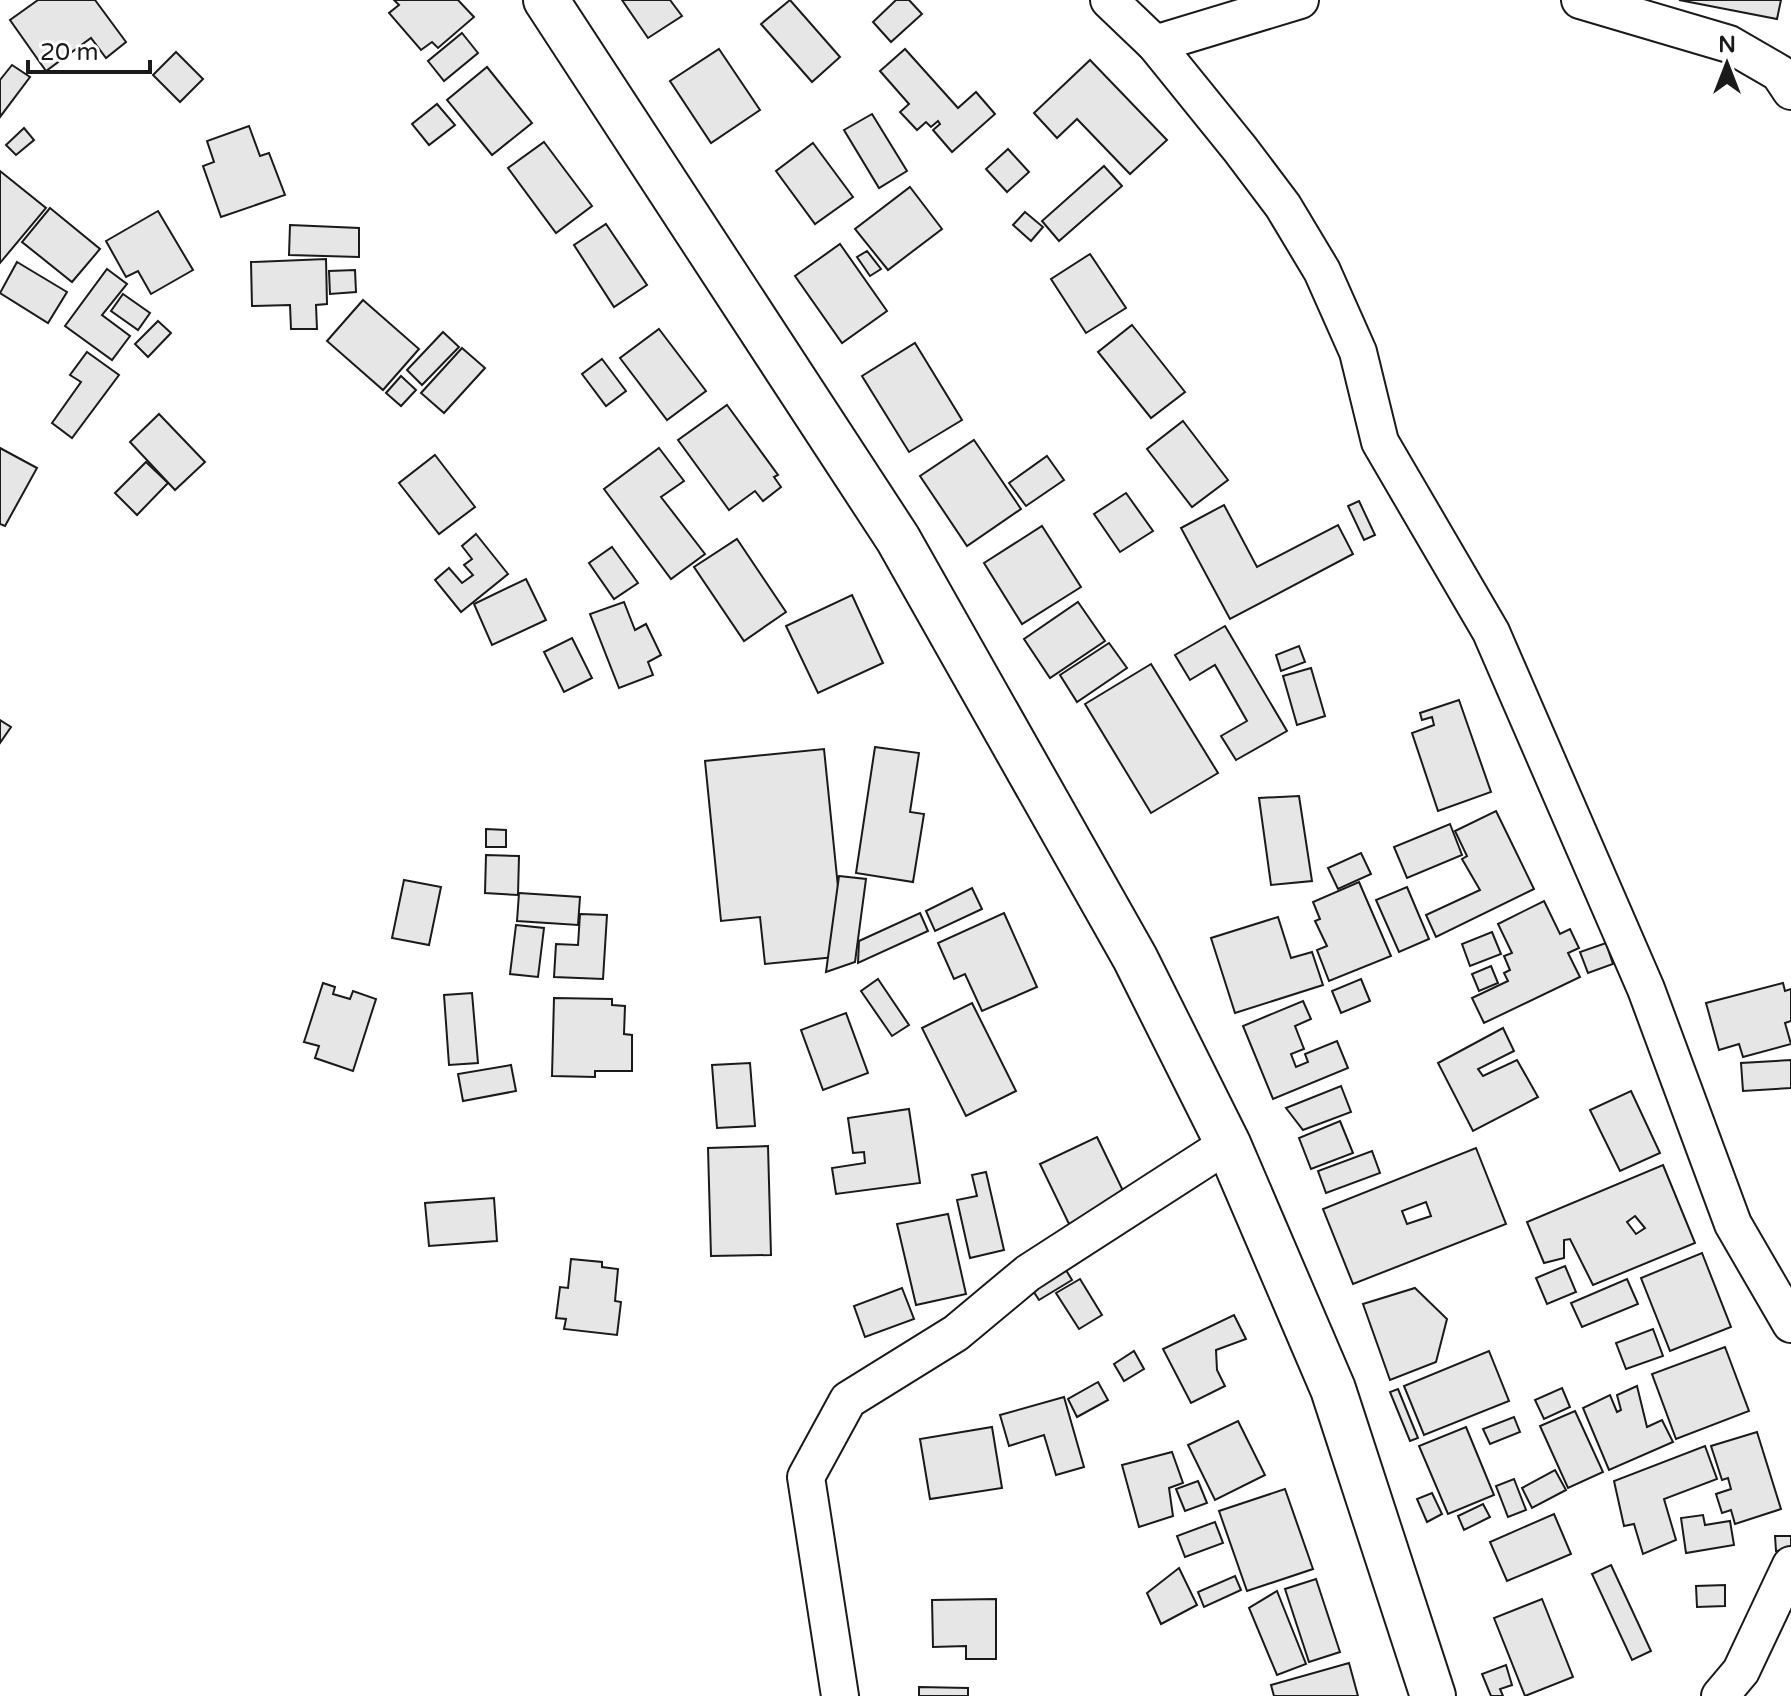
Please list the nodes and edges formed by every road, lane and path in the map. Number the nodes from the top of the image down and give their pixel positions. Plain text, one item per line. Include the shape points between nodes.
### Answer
1 (546, 0) edge
2 (1109, 0) edge
3 (1300, 0) edge
4 (1580, 0) edge
5 (1236, 10) edge
6 (1155, 44) junction
7 (1791, 91) edge
8 (1228, 1144) junction
9 (1791, 1324) edge
10 (1791, 1565) edge
11 (840, 1696) edge
12 (1433, 1696) edge
13 (1720, 1696) edge

1 - 8 highway via 898,539 1135,958
2 - 6 street
3 - 5 street
4 - 7 street via 1729,44 1779,73
5 - 6 street
6 - 9 street via 1283,206 1322,271 1358,352 1380,442 1491,632 1646,989 1733,1224
8 - 11 street via 1028,1273 956,1333 848,1400 806,1477
8 - 12 highway via 1333,1389
10 - 13 street via 1741,1671

